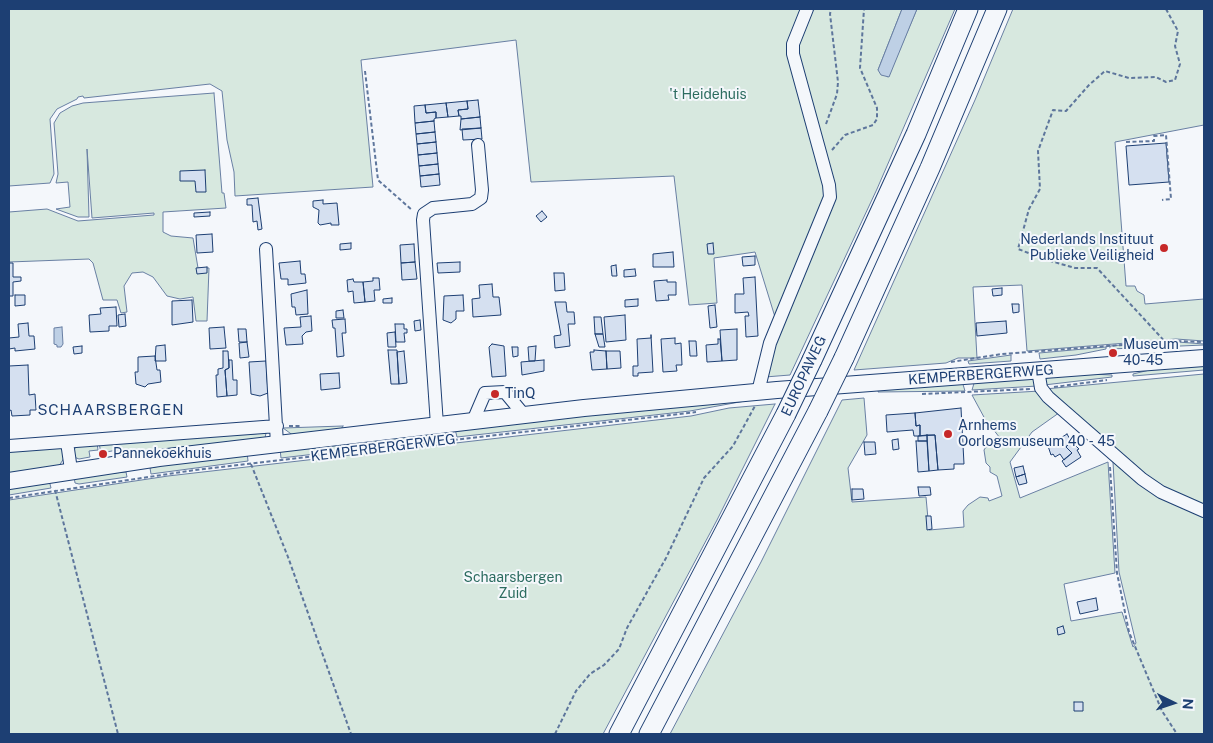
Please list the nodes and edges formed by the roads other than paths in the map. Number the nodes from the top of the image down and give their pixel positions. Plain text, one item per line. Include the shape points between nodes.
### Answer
1 (807, 9) edge
2 (968, 9) edge
3 (997, 9) edge
4 (478, 145) dead end
5 (266, 249) dead end
6 (1204, 358) edge
7 (1038, 370) junction
8 (754, 399) junction
9 (524, 415) junction
10 (473, 421) junction
11 (437, 425) junction
12 (277, 426) junction
13 (67, 442) junction
14 (277, 444) junction
15 (9, 446) edge
16 (71, 470) junction
17 (9, 481) edge
18 (1204, 511) edge
19 (697, 646) junction
20 (619, 734) edge
21 (649, 734) edge
22 (661, 734) edge

1 - 8 street via 793,44 793,54 829,185 828,206 770,343
2 - 20 highway, EUROPAWEG, bridge via 916,134 812,360
3 - 19 highway, EUROPAWEG, bridge via 844,358
4 - 11 street, KEMPERBERGERWEG via 481,198 472,204 433,208 424,214 423,220
5 - 12 street
6 - 7 main road, KEMPERBERGERWEG
7 - 8 main road, KEMPERBERGERWEG
7 - 18 street via 1041,388 1142,478 1161,492
8 - 9 main road, KEMPERBERGERWEG
9 - 10 main road, KEMPERBERGERWEG
9 - 10 street via 506,392 485,394
10 - 11 main road, KEMPERBERGERWEG
11 - 14 main road, KEMPERBERGERWEG
12 - 13 street
12 - 14 street
13 - 15 street
13 - 16 street
14 - 16 main road, KEMPERBERGERWEG
16 - 17 main road, KEMPERBERGERWEG
19 - 21 highway, EUROPAWEG
19 - 22 highway

